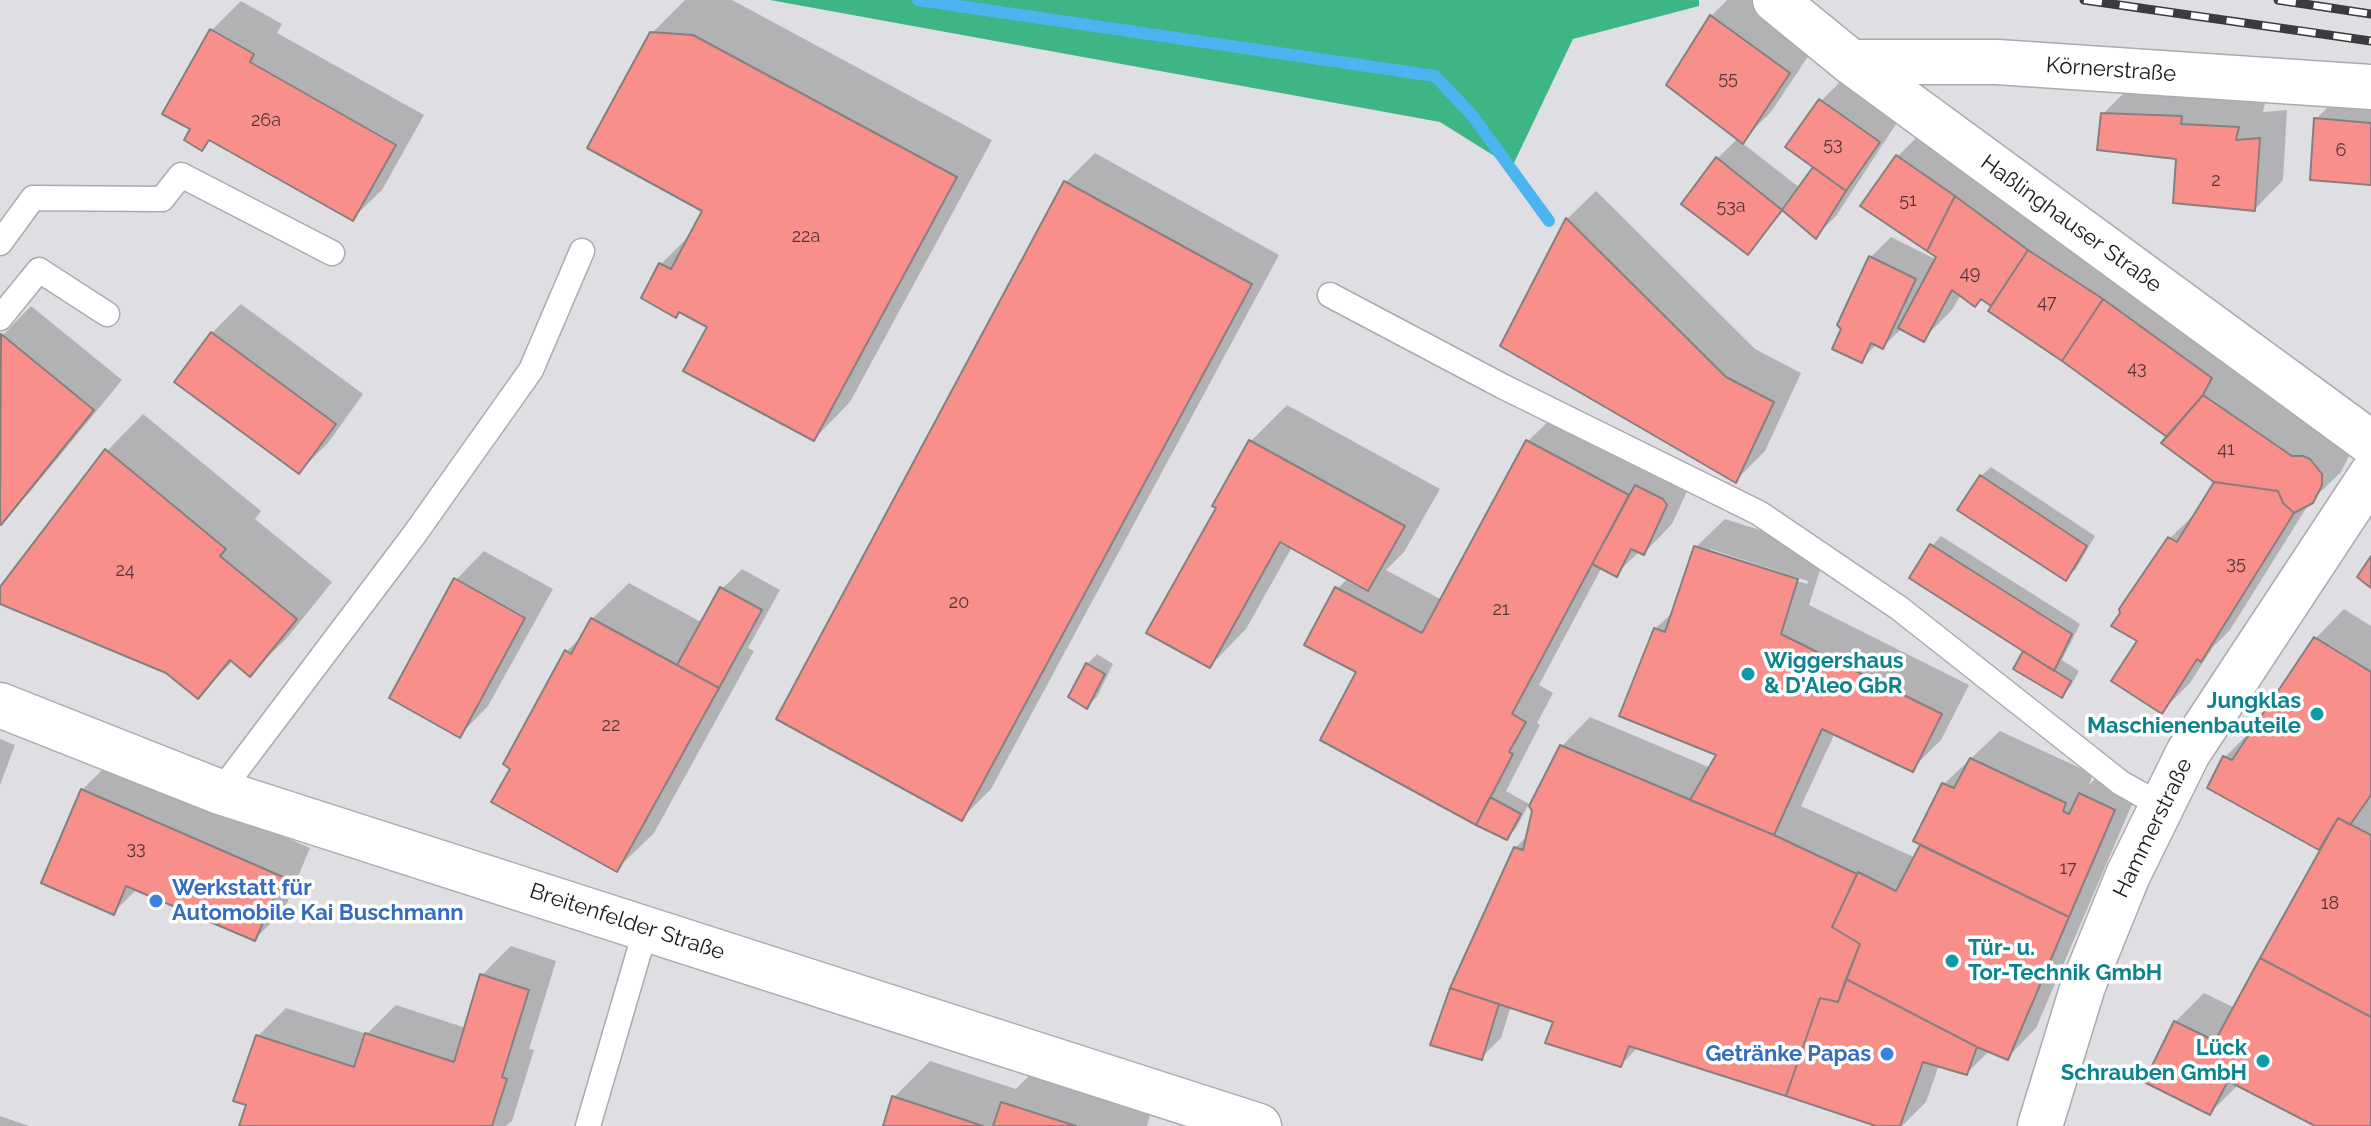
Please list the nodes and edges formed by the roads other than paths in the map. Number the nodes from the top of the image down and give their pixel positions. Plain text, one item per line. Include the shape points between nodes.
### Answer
1 (1775, 0) edge
2 (1851, 62) junction
3 (2371, 87) edge
4 (0, 243) edge
5 (582, 251) dead end
6 (332, 253) dead end
7 (1330, 295) dead end
8 (107, 314) dead end
9 (0, 318) edge
10 (2371, 443) edge
11 (2371, 475) edge
12 (0, 705) edge
13 (220, 792) junction
14 (2162, 806) junction
15 (646, 928) junction
16 (588, 1126) edge
17 (1259, 1126) edge
18 (2040, 1126) edge

1 - 2 street, Haßlinghauser Straße
2 - 3 street, Körnerstraße via 1997,62
2 - 10 street, Haßlinghauser Straße
4 - 6 lane via 33,198 162,199 181,175
5 - 13 lane via 531,370
7 - 14 lane via 1759,513 1899,608 2121,783
8 - 9 lane via 39,270
11 - 14 street, Hammerstraße via 2188,753
12 - 13 street, Breitenfelder Straße
13 - 15 street, Breitenfelder Straße
14 - 18 street, Hammerstraße via 2083,986
15 - 16 lane
15 - 17 street, Breitenfelder Straße

